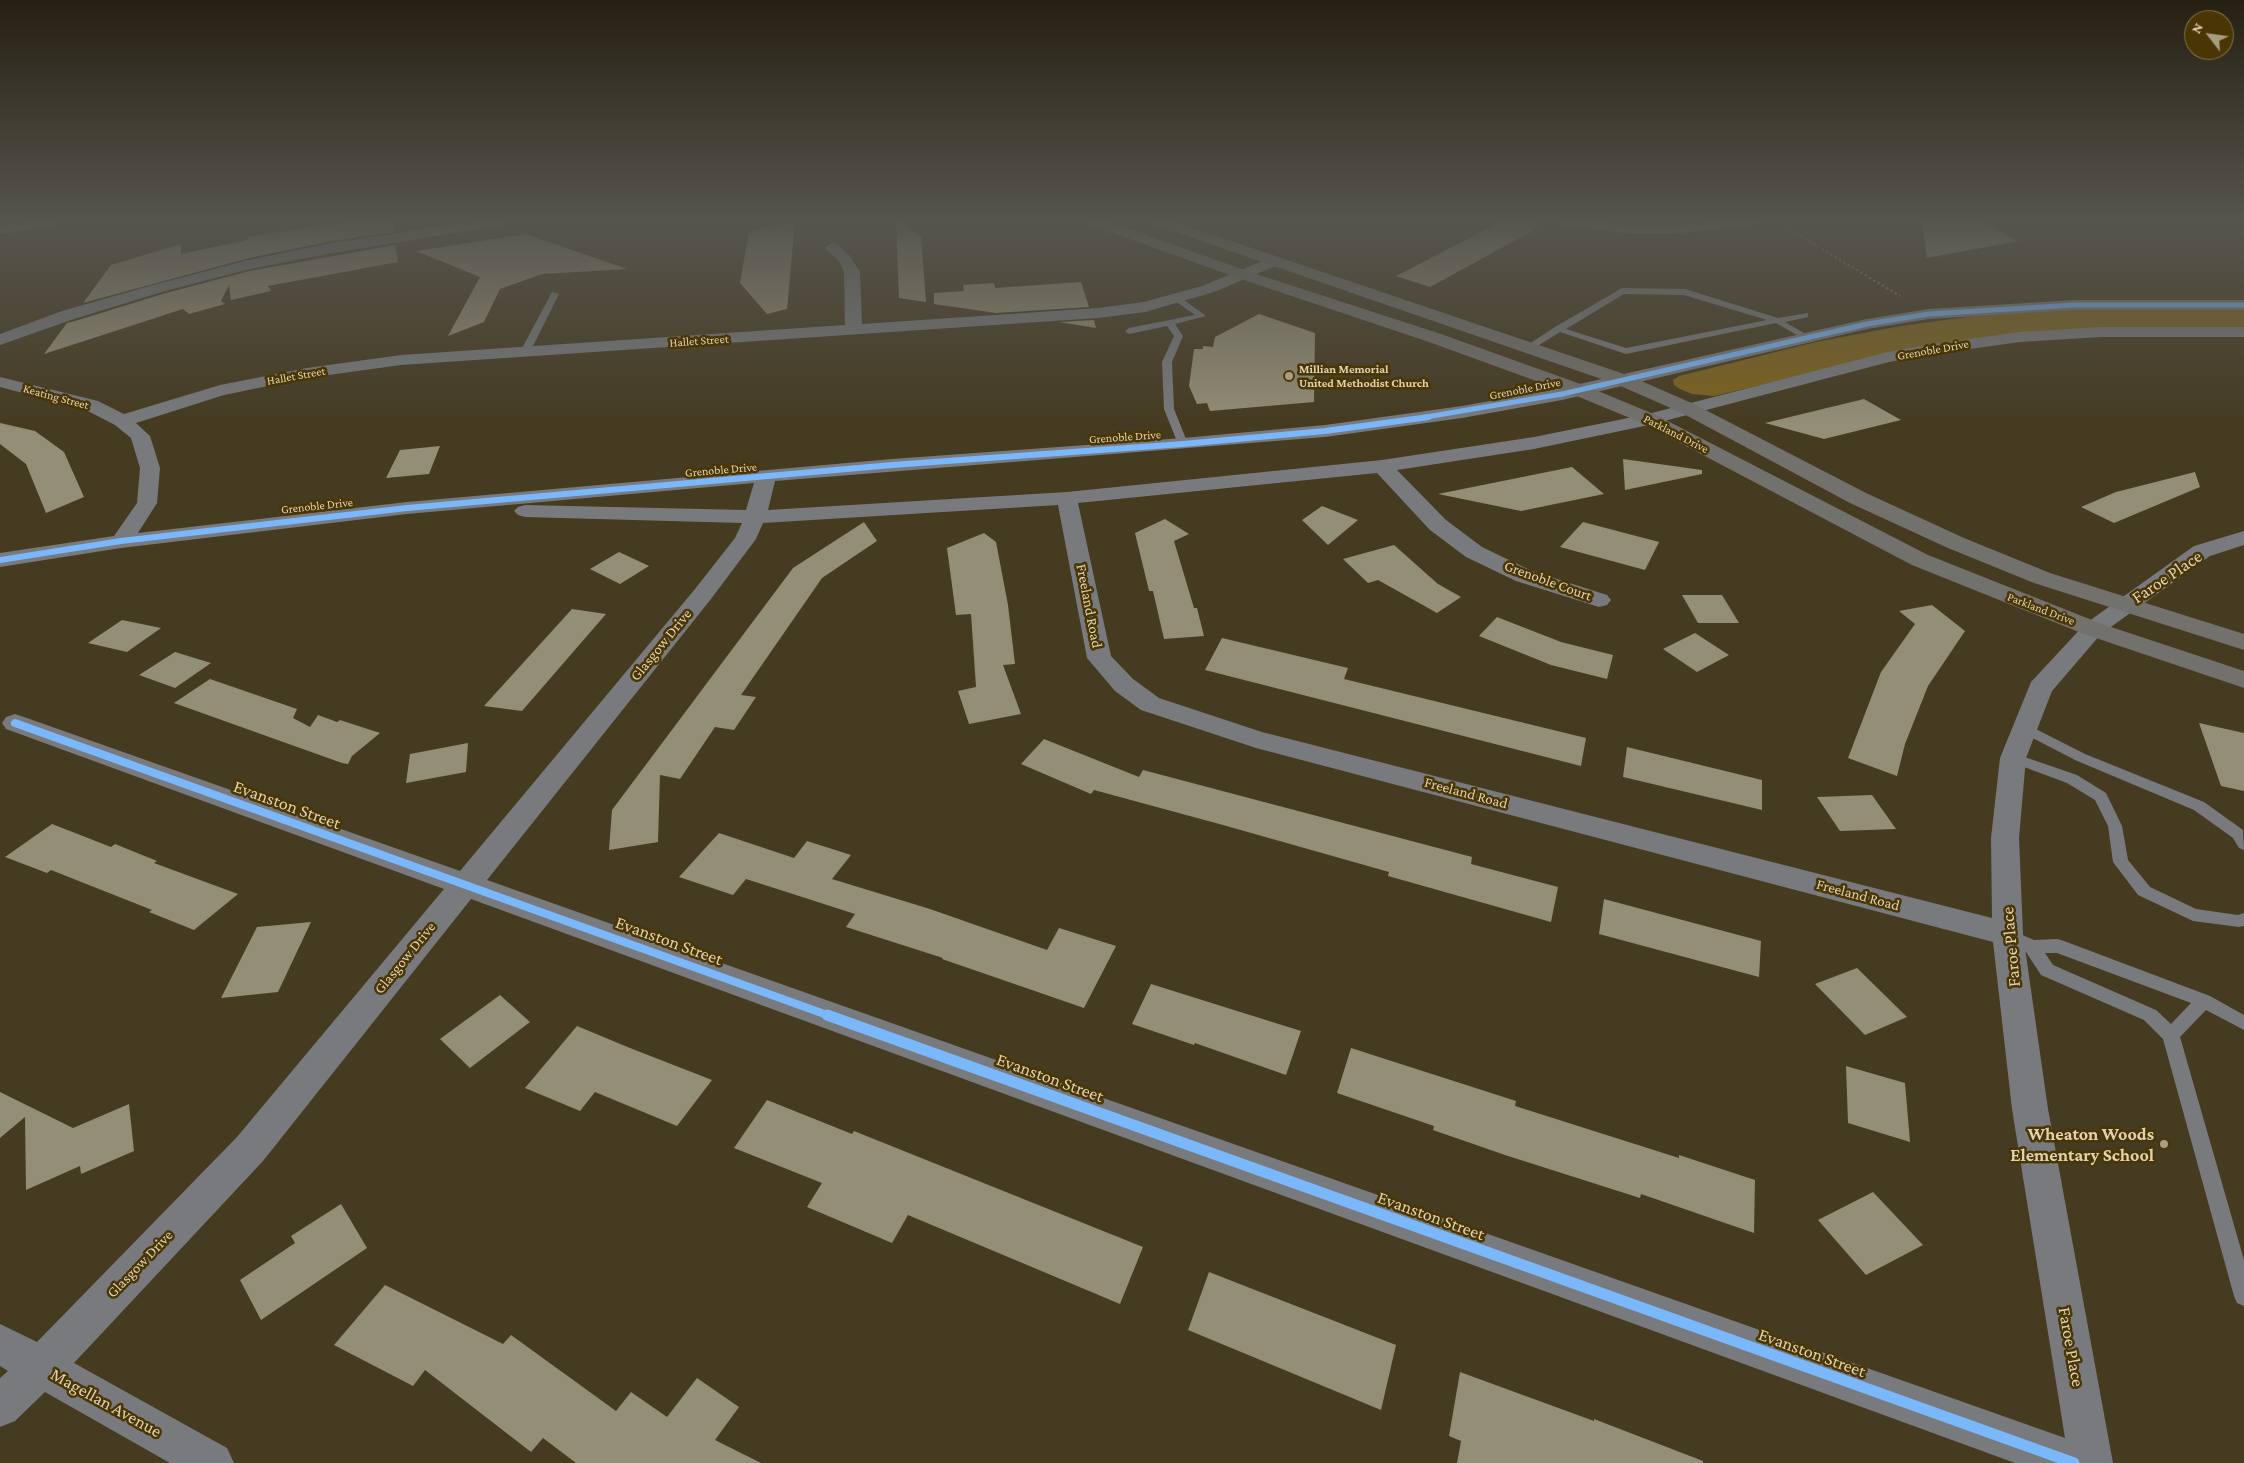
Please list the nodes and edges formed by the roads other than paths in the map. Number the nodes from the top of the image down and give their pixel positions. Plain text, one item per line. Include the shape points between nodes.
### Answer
1 (158, 289) edge
2 (853, 289) edge
3 (1207, 289) edge
4 (1287, 289) edge
5 (1357, 289) edge
6 (555, 294) dead end
7 (1177, 298) junction
8 (2244, 305) edge
9 (1805, 315) dead end
10 (1776, 320) junction
11 (1169, 323) junction
12 (1558, 329) junction
13 (854, 330) junction
14 (1129, 331) dead end
15 (2244, 332) edge
16 (1808, 337) junction
17 (0, 340) edge
18 (1528, 348) junction
19 (525, 352) junction
20 (1622, 380) junction
21 (0, 382) edge
22 (1579, 390) junction
23 (1690, 408) junction
24 (1649, 419) junction
25 (122, 421) junction
26 (1183, 444) junction
27 (1382, 466) junction
28 (766, 477) junction
29 (1067, 498) junction
30 (406, 508) junction
31 (755, 517) junction
32 (2244, 538) edge
33 (122, 541) junction
34 (0, 560) edge
35 (1599, 600) dead end
36 (2126, 606) junction
37 (2093, 629) junction
38 (2244, 642) edge
39 (2244, 680) edge
40 (16, 723) dead end
41 (2024, 728) junction
42 (2012, 758) junction
43 (2244, 844) edge
44 (465, 884) junction
45 (2244, 919) edge
46 (2020, 941) junction
47 (2204, 1001) junction
48 (2244, 1023) edge
49 (2172, 1035) junction
50 (2244, 1296) edge
51 (0, 1344) edge
52 (42, 1367) junction
53 (0, 1406) edge
54 (212, 1463) edge
55 (2074, 1463) edge
56 (2091, 1463) edge

1 - 17 street
2 - 13 street
3 - 7 street, Hallet Street
4 - 22 street, Parkland Drive
5 - 18 street, Parkland Drive
6 - 19 lane
7 - 11 lane via 1202,316
7 - 13 street, Hallet Street via 1145,307 1098,313
8 - 16 street, Grenoble Drive via 2074,305 1929,314
9 - 10 lane
10 - 12 lane via 1626,351
10 - 12 lane via 1685,292 1622,290
10 - 16 lane
11 - 14 lane
11 - 26 lane via 1180,336 1167,362 1169,408
12 - 18 lane
13 - 19 street, Hallet Street
15 - 23 street, Grenoble Drive via 2101,332 1973,343 1888,358
16 - 20 street, Grenoble Drive
18 - 20 street, Parkland Drive
19 - 25 street, Hallet Street via 401,360 307,373 220,390
20 - 22 street, Grenoble Drive
20 - 23 street, Parkland Drive
21 - 25 street, Keating Street via 90,405
22 - 24 street, Parkland Drive
22 - 26 street, Grenoble Drive via 1462,412 1325,431
23 - 24 street, Grenoble Drive
23 - 36 street, Parkland Drive via 1849,494 1956,543 2042,578
24 - 27 street, Grenoble Drive via 1534,444
24 - 37 street, Parkland Drive via 1920,560
25 - 33 street, Keating Street via 140,436 150,468 147,503
26 - 28 street, Grenoble Drive
27 - 29 street, Grenoble Drive
27 - 35 street, Grenoble Court via 1438,525 1474,552 1524,576
28 - 30 street, Grenoble Drive
28 - 31 street, Glasgow Drive
29 - 31 street, Grenoble Drive
29 - 46 street, Freeland Road via 1099,658 1124,685 1150,704 1256,739
30 - 31 street, Grenoble Drive
30 - 33 street, Grenoble Drive
31 - 44 street, Glasgow Drive via 744,539 703,594
32 - 36 street, Faroe Place via 2202,551
33 - 34 street, Grenoble Drive
36 - 37 street, Faroe Place
36 - 38 street, Parkland Drive
37 - 39 street, Parkland Drive
37 - 41 street, Faroe Place via 2040,688
40 - 44 street, Evanston Street
41 - 42 street, Faroe Place
41 - 43 lane via 2080,757 2199,806 2238,834
42 - 45 lane via 2072,779 2101,797 2115,826 2121,862 2144,890 2193,914
42 - 46 street, Faroe Place via 2005,838
44 - 52 street, Glasgow Drive via 250,1149
44 - 55 street, Evanston Street
46 - 47 lane via 2058,946
46 - 49 lane via 2047,970 2150,1015
46 - 56 street, Faroe Place via 2030,1109
47 - 48 lane
47 - 49 lane
49 - 50 lane
51 - 52 street, Magellan Avenue
52 - 53 street, Glasgow Drive
52 - 54 street, Magellan Avenue

